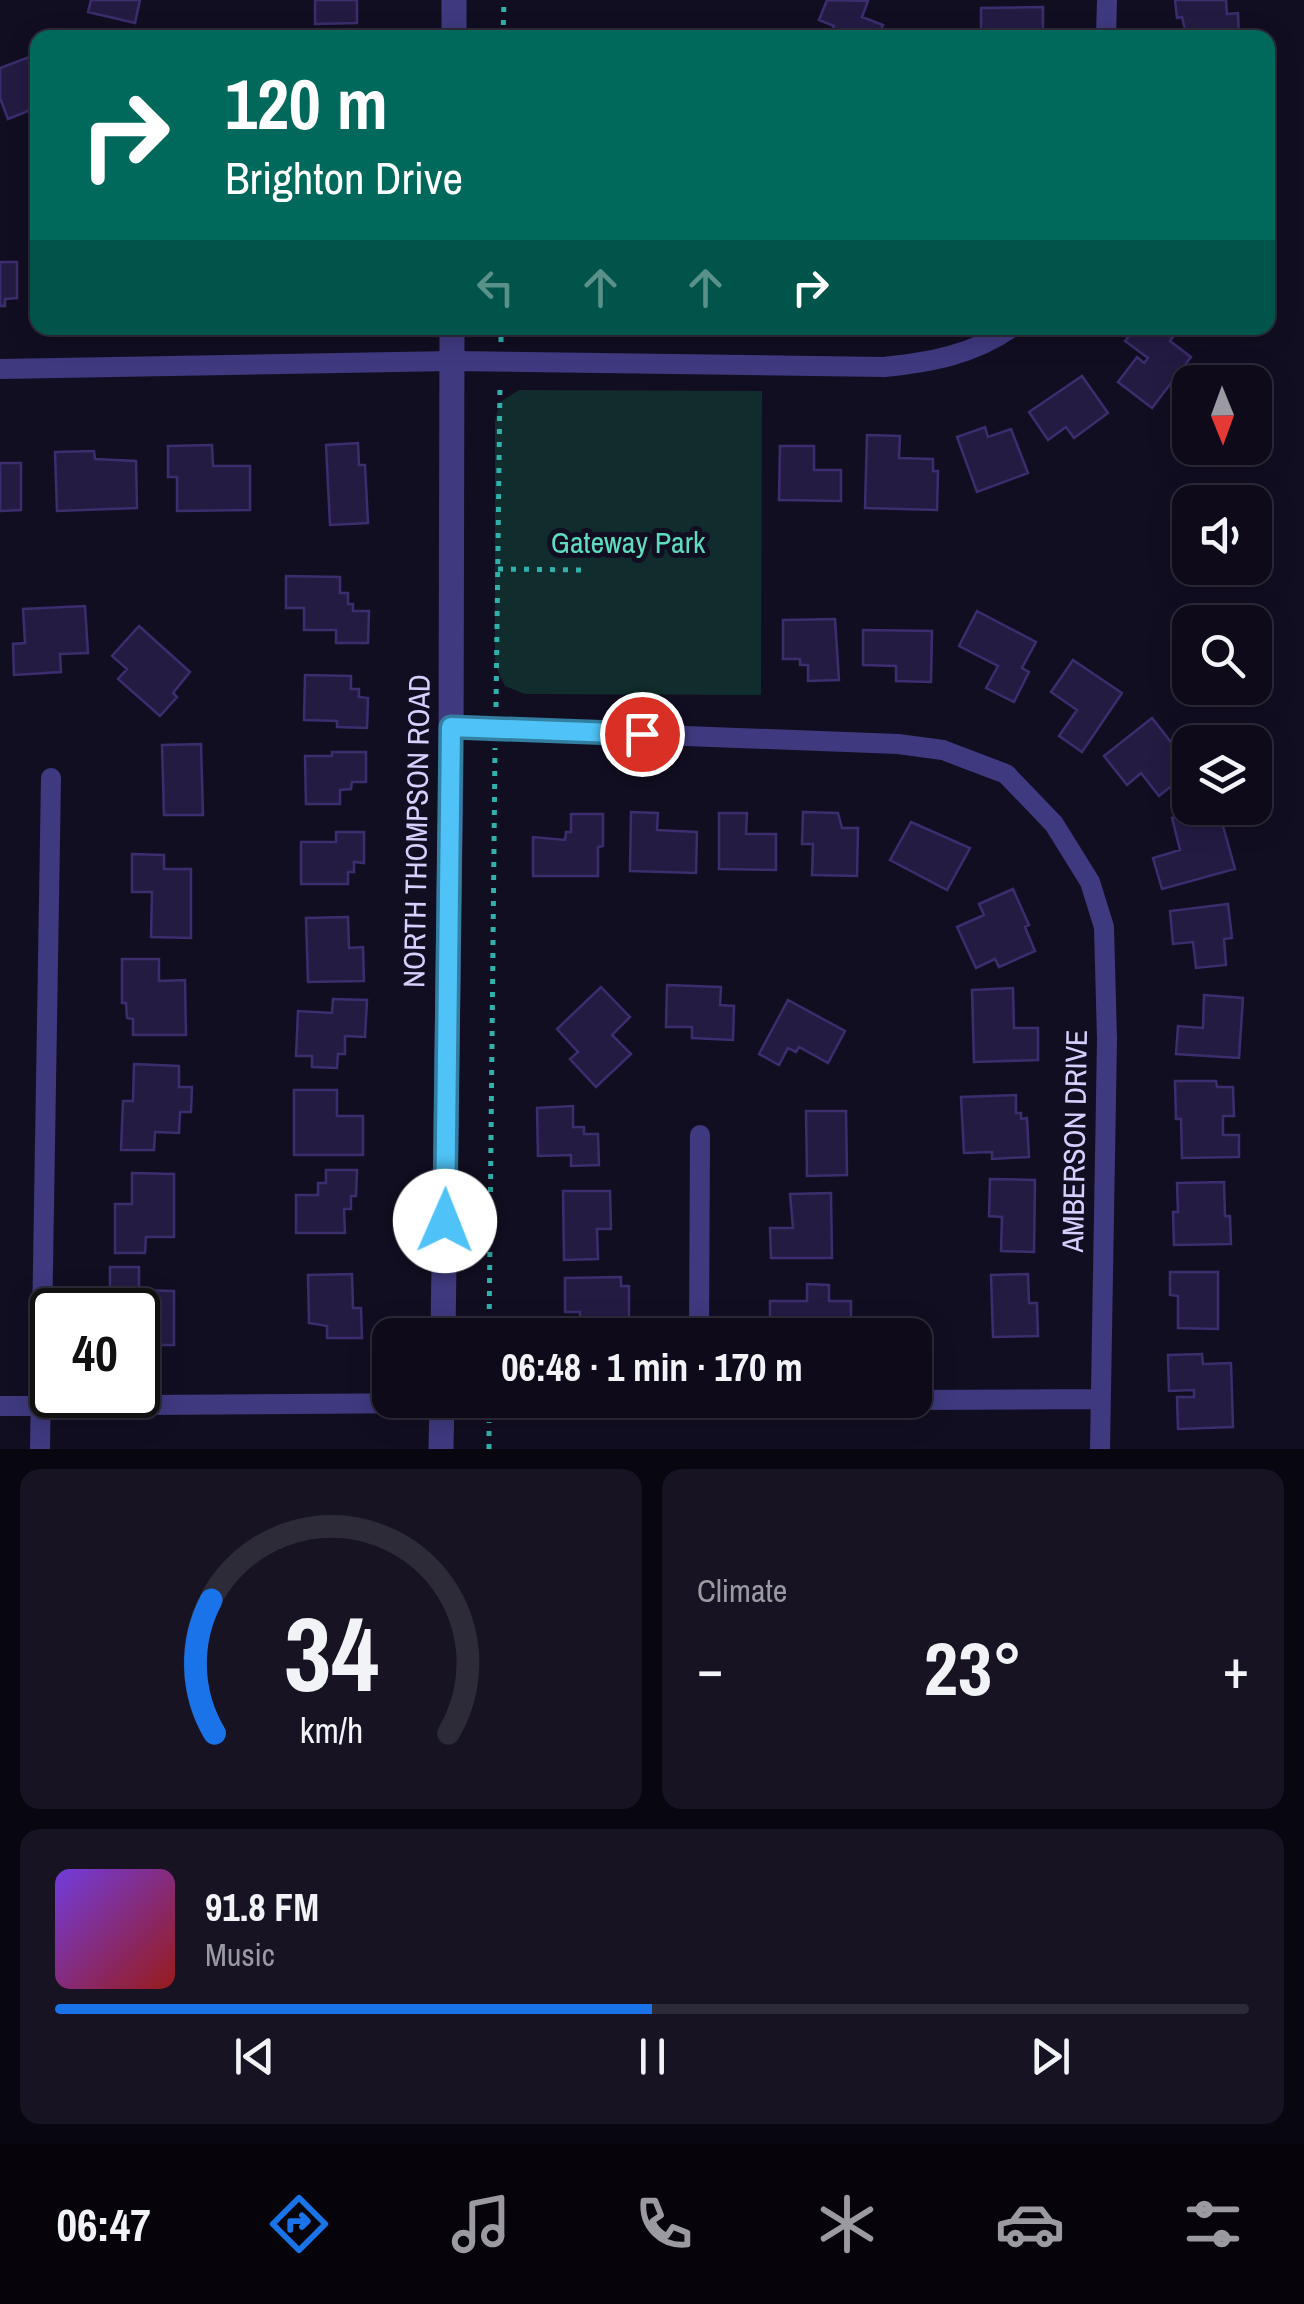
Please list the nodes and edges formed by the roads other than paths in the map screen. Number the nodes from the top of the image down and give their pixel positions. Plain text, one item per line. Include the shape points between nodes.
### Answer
1 (454, 0) edge
2 (1106, 0) edge
3 (454, 30) edge
4 (1106, 30) edge
5 (452, 335) edge
6 (1001, 335) edge
7 (452, 361) junction
8 (0, 368) edge
9 (451, 727) junction
10 (51, 778) dead end
11 (700, 1135) dead end
12 (42, 1288) edge
13 (443, 1318) edge
14 (699, 1318) edge
15 (1101, 1399) junction
16 (932, 1400) edge
17 (372, 1403) edge
18 (160, 1405) edge
19 (0, 1406) edge
20 (30, 1406) edge
21 (40, 1418) edge
22 (442, 1418) edge
23 (40, 1449) edge
24 (441, 1449) edge
25 (1100, 1449) edge

1 - 3 street
2 - 4 street
5 - 7 street, NORTH THOMPSON ROAD
6 - 7 street via 941,361 884,367
7 - 8 street
7 - 9 street, NORTH THOMPSON ROAD
9 - 13 street, NORTH THOMPSON ROAD
9 - 15 street, AMBERSON DRIVE via 898,744 944,750 1006,774 1066,842 1090,882 1104,926
10 - 12 street
11 - 14 street
15 - 16 street
15 - 25 street, AMBERSON DRIVE
17 - 18 street
19 - 20 street
21 - 23 street
22 - 24 street

